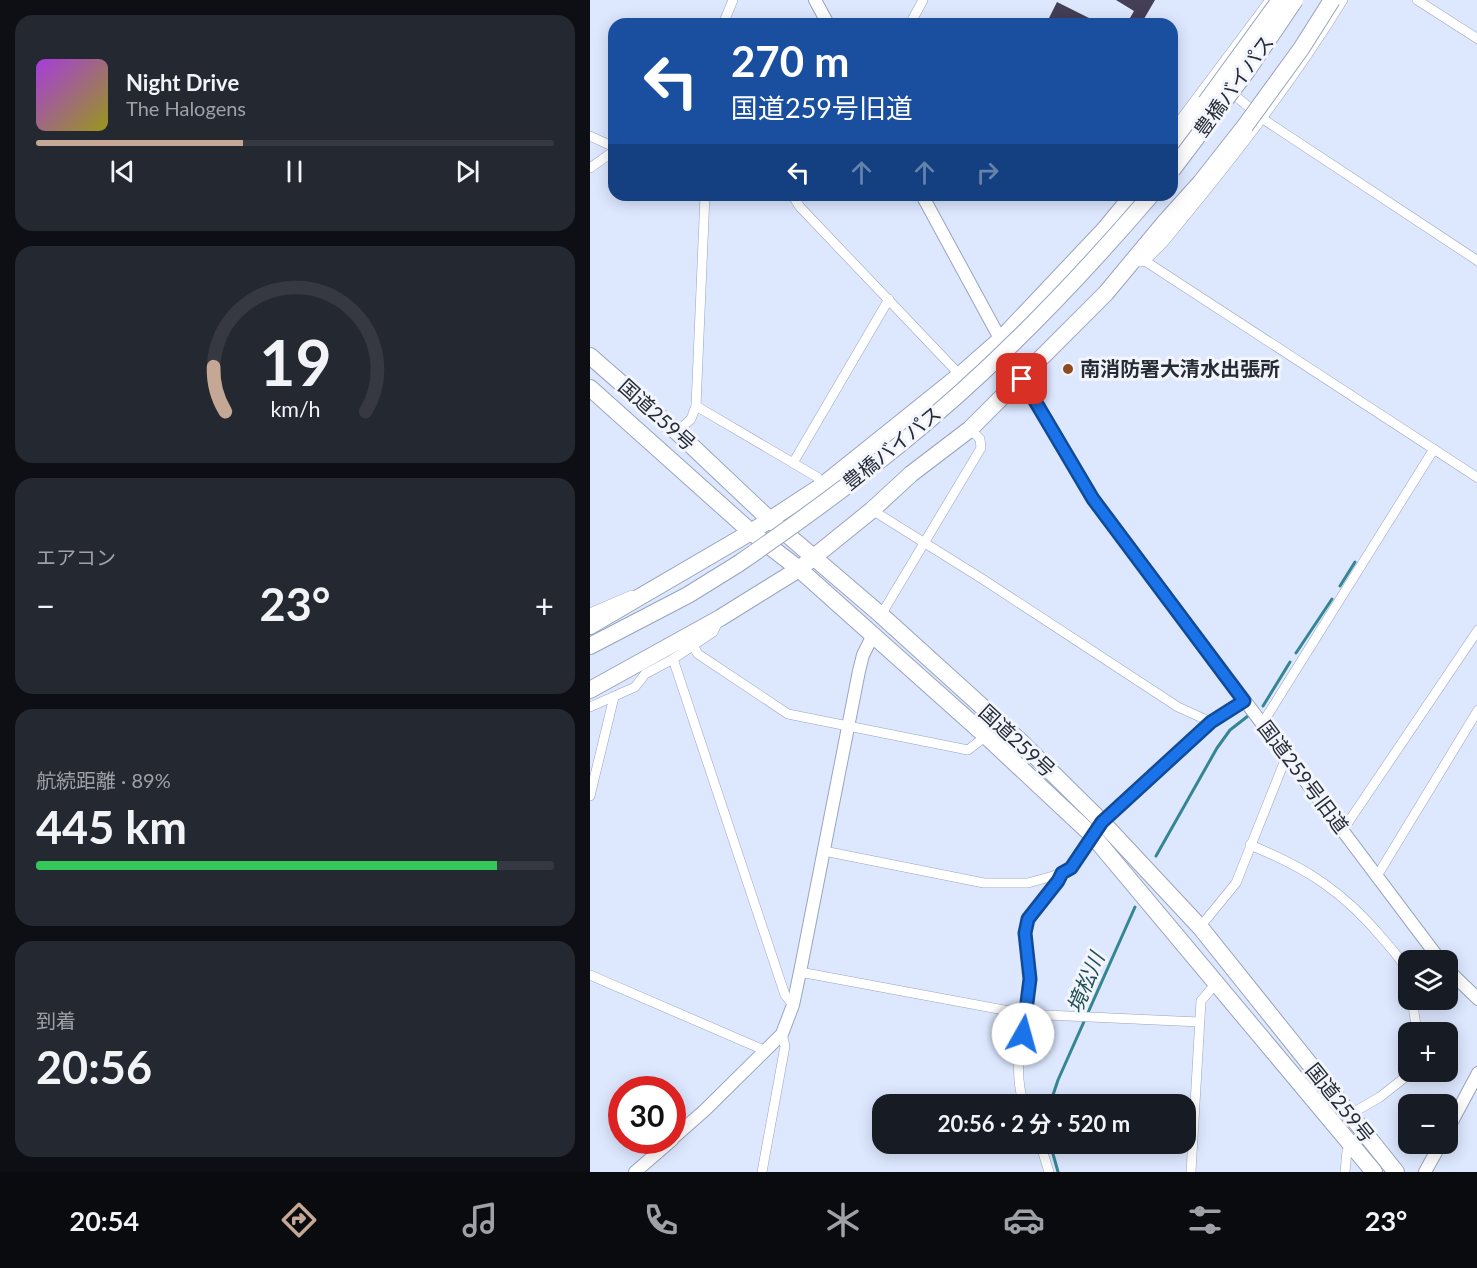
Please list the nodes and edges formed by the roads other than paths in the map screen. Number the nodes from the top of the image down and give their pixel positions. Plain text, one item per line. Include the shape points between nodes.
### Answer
1 (815, 0) edge
2 (923, 0) edge
3 (1270, 0) edge
4 (1280, 0) edge
5 (1295, 0) edge
6 (1332, 0) edge
7 (1343, 0) edge
8 (1417, 0) edge
9 (730, 1) edge
10 (725, 18) edge
11 (825, 18) edge
12 (913, 18) edge
13 (1478, 39) edge
14 (1212, 77) junction
15 (1263, 119) junction
16 (1178, 123) edge
17 (590, 136) edge
18 (1178, 138) edge
19 (608, 146) edge
20 (608, 154) edge
21 (1178, 162) edge
22 (590, 168) edge
23 (705, 201) edge
24 (796, 201) edge
25 (925, 201) edge
26 (1120, 201) edge
27 (1128, 201) edge
28 (1146, 201) edge
29 (1104, 230) junction
30 (1478, 261) edge
31 (1139, 262) junction
32 (888, 299) junction
33 (1001, 339) junction
34 (590, 356) edge
35 (960, 375) junction
36 (1022, 379) junction
37 (590, 388) edge
38 (696, 406) junction
39 (970, 429) junction
40 (677, 432) junction
41 (1434, 450) junction
42 (794, 463) junction
43 (1478, 478) edge
44 (823, 485) junction
45 (872, 510) junction
46 (769, 519) junction
47 (751, 532) junction
48 (924, 542) junction
49 (813, 558) junction
50 (799, 569) junction
51 (655, 590) junction
52 (590, 613) edge
53 (881, 615) junction
54 (720, 618) junction
55 (590, 626) edge
56 (1478, 630) edge
57 (873, 635) junction
58 (590, 646) edge
59 (693, 646) junction
60 (673, 658) junction
61 (590, 690) edge
62 (614, 697) junction
63 (1244, 701) junction
64 (590, 706) edge
65 (1478, 710) edge
66 (1211, 722) junction
67 (1262, 724) junction
68 (848, 726) junction
69 (986, 736) junction
70 (1287, 755) junction
71 (590, 796) edge
72 (1097, 829) junction
73 (1343, 830) junction
74 (1250, 845) junction
75 (824, 851) junction
76 (1062, 873) junction
77 (1377, 876) junction
78 (1200, 927) junction
79 (1432, 950) edge
80 (1398, 956) edge
81 (800, 972) junction
82 (590, 975) edge
83 (1458, 980) edge
84 (1217, 982) junction
85 (1478, 999) edge
86 (793, 1005) junction
87 (1025, 1014) junction
88 (1199, 1022) junction
89 (782, 1034) junction
90 (766, 1051) junction
91 (1478, 1073) edge
92 (1399, 1082) edge
93 (1023, 1094) edge
94 (1458, 1110) edge
95 (1349, 1115) junction
96 (686, 1127) edge
97 (1354, 1146) junction
98 (657, 1154) edge
99 (1043, 1154) edge
100 (1435, 1154) edge
101 (639, 1171) edge
102 (762, 1172) edge
103 (1049, 1172) edge
104 (1191, 1172) edge
105 (1345, 1172) edge
106 (1374, 1172) edge
107 (1396, 1172) edge
108 (1425, 1172) edge

1 - 11 street
2 - 12 street
3 - 14 street
4 - 18 highway, bridge
5 - 21 highway, 豊橋バイパス, bridge
6 - 31 highway, bridge via 1245,126 1165,222
7 - 15 street
8 - 13 street
9 - 10 street
14 - 15 street
14 - 16 street
15 - 30 street
15 - 31 street via 1163,243
17 - 19 street
20 - 22 street
23 - 38 street
24 - 32 street
25 - 33 street, 国道259号旧道
26 - 29 street
27 - 29 highway
28 - 58 highway, 豊橋バイパス, bridge via 1092,264 986,369 901,444 738,564
29 - 33 highway
31 - 36 highway
31 - 41 street
32 - 35 street
32 - 42 street
33 - 35 highway
33 - 36 street, 国道259号旧道
34 - 40 highway, 国道259号
35 - 44 highway
36 - 39 highway
36 - 63 street, 国道259号旧道 via 1093,499
37 - 47 highway, 国道259号
38 - 40 street via 691,419
38 - 42 street
39 - 45 highway
39 - 48 street via 980,439 981,448
40 - 46 highway, 国道259号
41 - 43 street
41 - 67 street
42 - 44 street
44 - 46 highway
45 - 48 street
45 - 49 highway
46 - 47 highway
46 - 49 highway, 国道259号
47 - 50 highway, 国道259号
47 - 51 highway
48 - 53 street
48 - 66 street via 1178,707
49 - 50 highway
49 - 53 highway, 国道259号
50 - 54 highway
50 - 57 highway, 国道259号
51 - 52 street via 623,597
51 - 55 highway
53 - 72 highway, 国道259号 via 1019,740
54 - 59 street via 713,632
54 - 61 highway
56 - 73 street
57 - 68 street via 863,655
57 - 69 highway, 国道259号
59 - 60 street
59 - 68 street via 698,654 788,714
60 - 62 street via 645,674 635,687
60 - 86 street via 785,994
62 - 64 street
62 - 71 street
63 - 66 street
63 - 67 street, 国道259号旧道
65 - 77 street
66 - 72 street
67 - 70 street, 国道259号旧道
68 - 69 street via 968,750
68 - 75 street
69 - 72 highway, 国道259号
70 - 73 street, 国道259号旧道
70 - 74 street
72 - 76 street via 1071,868
72 - 78 highway, 国道259号
72 - 84 highway, 国道259号
73 - 77 street, 国道259号旧道
74 - 78 street via 1236,883
74 - 80 street via 1310,872 1342,896
75 - 76 street via 984,883 1028,883
75 - 81 street
76 - 87 street via 1028,919 1025,933 1030,979
77 - 79 street, 国道259号旧道
78 - 95 highway, 国道259号
81 - 86 street
81 - 87 street
82 - 90 street
83 - 85 street
84 - 88 street via 1202,1000
84 - 97 highway, 国道259号
86 - 89 street
87 - 88 street
87 - 93 street via 1018,1075
88 - 104 street
89 - 90 street
89 - 102 street via 785,1046
90 - 96 street
91 - 94 street
92 - 95 street
95 - 107 highway, 国道259号
97 - 105 street via 1347,1150
97 - 106 highway, 国道259号
98 - 101 street
99 - 103 street
100 - 108 street

